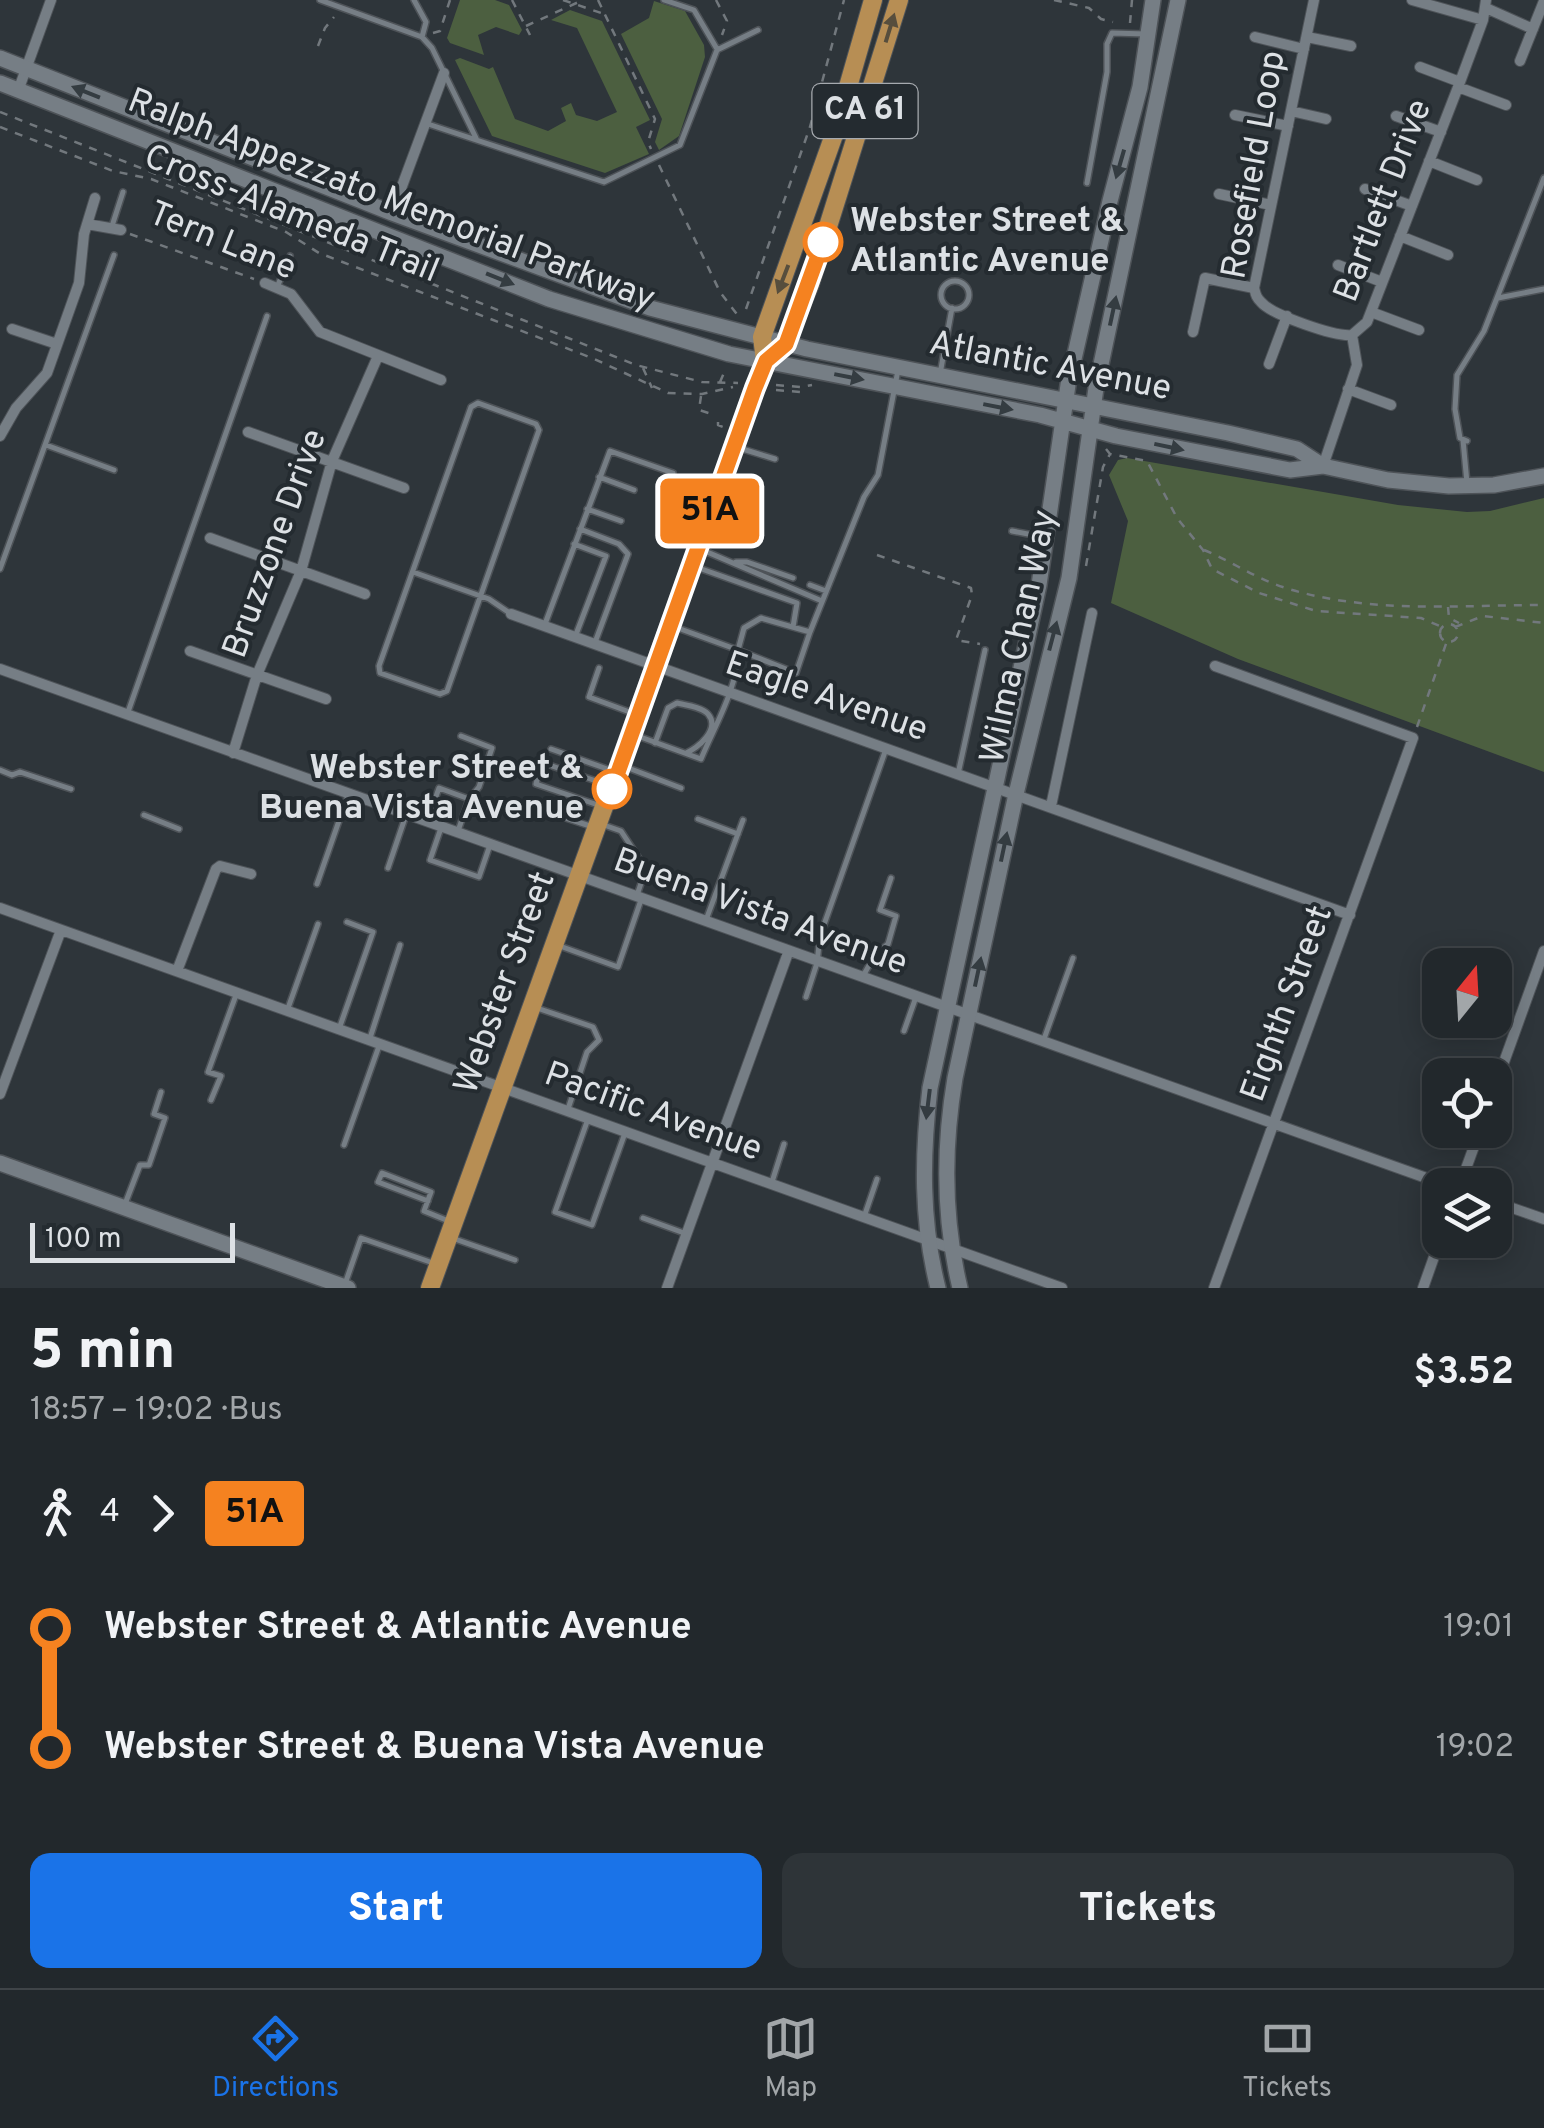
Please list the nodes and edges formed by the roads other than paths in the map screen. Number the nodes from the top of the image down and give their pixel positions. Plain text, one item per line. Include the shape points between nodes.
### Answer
1 (52, 0) edge
2 (320, 0) edge
3 (414, 0) edge
4 (664, 0) edge
5 (688, 0) edge
6 (872, 0) edge
7 (899, 0) edge
8 (1153, 0) edge
9 (1178, 0) edge
10 (1314, 0) edge
11 (1412, 0) edge
12 (1496, 0) edge
13 (1544, 1) edge
14 (1430, 3) edge
15 (1485, 9) edge
16 (694, 10) junction
17 (1533, 29) junction
18 (758, 30) dead end
19 (1149, 34) junction
20 (422, 37) junction
21 (1254, 37) dead end
22 (1305, 43) junction
23 (1351, 46) dead end
24 (717, 50) junction
25 (0, 58) edge
26 (1520, 61) dead end
27 (1420, 67) dead end
28 (26, 69) junction
29 (444, 72) junction
30 (0, 83) edge
31 (1459, 84) junction
32 (18, 91) junction
33 (1506, 105) dead end
34 (1291, 111) junction
35 (1236, 115) dead end
36 (1396, 116) dead end
37 (1326, 119) dead end
38 (426, 123) junction
39 (1288, 126) junction
40 (1440, 132) junction
41 (478, 141) junction
42 (1429, 162) junction
43 (1544, 178) edge
44 (1477, 180) dead end
45 (1086, 183) dead end
46 (1364, 188) dead end
47 (122, 192) dead end
48 (1220, 194) dead end
49 (96, 198) dead end
50 (1271, 205) junction
51 (1412, 206) junction
52 (392, 213) junction
53 (87, 224) junction
54 (116, 229) joint
55 (1400, 236) junction
56 (1448, 255) dead end
57 (114, 256) dead end
58 (290, 256) dead end
59 (1338, 265) dead end
60 (1382, 282) junction
61 (265, 283) road end
62 (277, 288) junction
63 (1254, 288) junction
64 (1544, 289) edge
65 (1497, 298) junction
66 (952, 308) junction
67 (1371, 312) junction
68 (267, 316) dead end
69 (1287, 316) junction
70 (12, 329) dead end
71 (1419, 330) dead end
72 (1193, 332) dead end
73 (1352, 335) junction
74 (762, 338) junction
75 (57, 344) junction
76 (786, 344) junction
77 (378, 356) junction
78 (766, 361) junction
79 (1269, 364) dead end
80 (899, 367) junction
81 (939, 376) junction
82 (441, 380) dead end
83 (895, 386) junction
84 (1348, 389) junction
85 (1066, 401) junction
86 (1391, 405) dead end
87 (1094, 407) junction
88 (1063, 422) junction
89 (1090, 429) junction
90 (248, 432) dead end
91 (0, 436) edge
92 (46, 445) junction
93 (734, 446) junction
94 (774, 459) dead end
95 (332, 461) junction
96 (1322, 466) junction
97 (114, 470) dead end
98 (673, 473) dead end
99 (1544, 476) edge
100 (599, 477) junction
101 (688, 478) dead end
102 (1467, 486) junction
103 (404, 488) dead end
104 (717, 489) junction
105 (634, 490) dead end
106 (587, 509) junction
107 (621, 521) dead end
108 (580, 529) junction
109 (1012, 531) dead end
110 (210, 538) dead end
111 (1048, 538) junction
112 (574, 544) junction
113 (694, 557) junction
114 (733, 562) junction
115 (0, 568) edge
116 (301, 571) junction
117 (412, 572) junction
118 (793, 578) dead end
119 (810, 585) dead end
120 (826, 590) junction
121 (365, 594) dead end
122 (480, 596) junction
123 (822, 601) junction
124 (511, 614) joint
125 (1092, 614) dead end
126 (670, 625) junction
127 (544, 626) junction
128 (792, 627) junction
129 (810, 632) junction
130 (574, 637) junction
131 (594, 644) junction
132 (738, 650) junction
133 (985, 650) road end
134 (190, 651) dead end
135 (1215, 666) dead end
136 (655, 667) junction
137 (599, 668) dead end
138 (0, 670) edge
139 (257, 675) junction
140 (729, 693) junction
141 (326, 700) dead end
142 (126, 715) junction
143 (635, 725) junction
144 (461, 736) dead end
145 (655, 742) junction
146 (886, 749) junction
147 (551, 750) dead end
148 (233, 753) junction
149 (685, 754) junction
150 (0, 770) edge
151 (958, 774) junction
152 (617, 775) junction
153 (995, 787) junction
154 (681, 788) dead end
155 (70, 790) dead end
156 (348, 794) junction
157 (1016, 794) junction
158 (469, 799) junction
159 (522, 804) dead end
160 (1051, 806) junction
161 (144, 815) dead end
162 (406, 815) junction
163 (698, 819) dead end
164 (601, 820) junction
165 (744, 820) dead end
166 (426, 822) junction
167 (440, 828) junction
168 (179, 829) dead end
169 (457, 834) junction
170 (738, 834) junction
171 (490, 846) junction
172 (388, 868) dead end
173 (251, 874) dead end
174 (579, 878) junction
175 (890, 878) dead end
176 (317, 884) dead end
177 (639, 899) junction
178 (0, 908) edge
179 (1350, 915) junction
180 (347, 922) dead end
181 (705, 923) junction
182 (318, 924) dead end
183 (61, 930) junction
184 (554, 944) junction
185 (400, 946) dead end
186 (1544, 951) edge
187 (788, 953) junction
188 (1073, 958) dead end
189 (817, 963) junction
190 (177, 971) junction
191 (861, 979) junction
192 (237, 993) junction
193 (806, 997) dead end
194 (916, 997) junction
195 (531, 1006) junction
196 (948, 1008) junction
197 (287, 1011) junction
198 (968, 1016) junction
199 (339, 1029) junction
200 (904, 1032) dead end
201 (374, 1042) junction
202 (1043, 1042) junction
203 (1506, 1058) edge
204 (502, 1087) junction
205 (161, 1092) dead end
206 (0, 1094) edge
207 (211, 1100) dead end
208 (567, 1111) junction
209 (588, 1118) junction
210 (1273, 1123) junction
211 (626, 1132) junction
212 (784, 1144) dead end
213 (344, 1145) dead end
214 (0, 1163) edge
215 (712, 1163) junction
216 (1422, 1176) edge
217 (878, 1179) dead end
218 (772, 1185) junction
219 (428, 1201) junction
220 (124, 1207) junction
221 (1512, 1208) edge
222 (864, 1217) junction
223 (643, 1218) dead end
224 (1544, 1219) edge
225 (452, 1230) junction
226 (687, 1234) junction
227 (929, 1240) junction
228 (952, 1248) junction
229 (1434, 1258) edge
230 (514, 1260) dead end
231 (438, 1265) junction
232 (346, 1287) edge
233 (430, 1288) edge
234 (666, 1288) edge
235 (938, 1288) edge
236 (960, 1288) edge
237 (1062, 1288) edge
238 (1214, 1288) edge
239 (1423, 1288) edge

1 - 28 street
2 - 20 lane
3 - 20 lane via 426,22
4 - 16 lane
5 - 16 lane
6 -> 74 main road, CA 61
76 -> 7 main road, CA 61
8 - 19 street, Wilma Chan Way
87 -> 9 street, Wilma Chan Way
10 - 22 street, Rosefield Loop
11 - 14 street
12 - 15 street
13 - 17 street
14 - 15 street
15 - 17 street
15 - 31 street, Bartlett Drive
16 - 24 lane
17 - 26 street
18 - 24 lane
19 - 45 lane via 1112,33 1107,44 1108,72
19 -> 85 street, Wilma Chan Way
20 - 29 lane
21 - 22 street
22 - 23 street
22 - 34 street, Rosefield Loop
24 - 41 lane via 680,146 604,182
25 - 28 street, Ralph Appezzato Memorial Parkway
27 - 31 street
28 - 32 street
52 -> 28 street, Ralph Appezzato Memorial Parkway
29 - 38 street
29 - 41 lane
30 - 32 street, Ralph Appezzato Memorial Parkway
31 - 33 street
31 - 40 street, Bartlett Drive
32 -> 78 street, Ralph Appezzato Memorial Parkway via 549,299
34 - 37 street
34 - 39 street, Rosefield Loop
35 - 39 street
36 - 40 street
38 - 41 lane
38 - 52 street
39 - 50 street, Rosefield Loop
40 - 42 street, Bartlett Drive
42 - 44 street
42 - 51 street, Bartlett Drive
43 - 65 lane
46 - 51 street
47 - 54 lane
48 - 50 street
49 - 53 street
50 - 63 street, Rosefield Loop
51 - 55 street, Bartlett Drive
52 - 74 street, Ralph Appezzato Memorial Parkway via 634,302
53 - 54 street, Tern Lane
53 - 75 street via 79,283
55 - 56 street
55 - 60 street, Bartlett Drive
57 - 92 lane
58 - 62 lane
59 - 60 street
60 - 67 street, Bartlett Drive
61 - 62 street, Tern Lane
62 - 77 street, Tern Lane via 299,302 320,332
63 - 69 street, Rosefield Loop via 1264,306
63 - 72 street via 1205,278
64 - 65 lane
65 - 102 lane via 1454,388
66 - 66 lane via 969,298 959,281 942,292
66 - 81 lane
67 - 71 street
67 - 73 street, Bartlett Drive
68 - 142 lane
69 - 73 street, Rosefield Loop
69 - 79 street
70 - 75 street
73 - 84 street, Bartlett Drive via 1358,359
74 - 76 street, Atlantic Avenue
74 - 78 main road, CA 61
75 - 91 street via 47,374
76 - 78 main road, Webster Street
76 - 80 street, Atlantic Avenue
77 - 82 street, Tern Lane
77 - 95 street, Bruzzone Drive
78 -> 83 street, Atlantic Avenue
78 - 93 main road, Webster Street
80 - 81 street, Atlantic Avenue
80 - 83 lane
81 - 85 street, Atlantic Avenue
83 -> 88 street, Atlantic Avenue
83 - 120 lane via 878,474
84 - 86 street
84 - 96 street, Bartlett Drive
85 - 87 street, Atlantic Avenue
85 - 88 street, Wilma Chan Way
87 - 89 street, Wilma Chan Way
87 - 96 street, Atlantic Avenue via 1297,449
88 - 89 street, Atlantic Avenue
88 - 111 street, Wilma Chan Way
89 -> 96 street, Atlantic Avenue via 1290,470
157 -> 89 street, Wilma Chan Way via 1069,578
90 - 95 street
92 - 97 lane
92 - 115 lane
93 - 94 lane
93 - 104 main road, Webster Street
95 - 103 street
95 - 116 street, Bruzzone Drive
96 - 102 street, Atlantic Avenue
98 - 100 lane via 610,450
99 - 102 street, Atlantic Avenue
100 - 105 lane
100 - 106 lane
101 - 104 lane
104 - 113 main road, Webster Street
106 - 107 lane
106 - 108 lane
108 - 112 lane
108 - 131 lane via 628,554
109 - 111 lane
110 - 116 street
111 - 153 street, Wilma Chan Way
112 - 127 lane
112 - 130 lane via 606,556
113 - 114 lane
113 - 126 main road, Webster Street
113 - 128 lane via 797,604
114 - 118 lane
114 - 123 lane
116 - 121 street
116 - 139 street, Bruzzone Drive
117 - 122 lane
117 - 122 lane via 380,673 446,691
117 - 122 lane via 470,406 478,403 539,430
119 - 120 lane
120 - 123 lane
122 - 124 lane
123 - 129 lane
124 - 127 street, Eagle Avenue
125 - 160 street
126 - 132 lane
126 - 136 main road, Webster Street
127 - 130 street, Eagle Avenue
128 - 129 lane
128 - 132 lane via 761,618 744,628
129 - 132 lane via 796,673
130 - 131 street, Eagle Avenue
131 - 136 street, Eagle Avenue
132 - 140 lane
133 - 151 lane
134 - 139 street
135 - 179 street, Eighth Street via 1413,738
136 - 140 street, Eagle Avenue
136 - 143 main road, Webster Street
137 - 143 lane via 589,697
138 - 142 street, Buena Vista Avenue
139 - 141 street
139 - 148 street, Bruzzone Drive
140 - 146 street, Eagle Avenue
140 - 149 lane via 701,759
142 - 148 street, Buena Vista Avenue
143 - 145 lane
143 - 152 main road, Webster Street
144 - 158 lane via 492,748
145 - 149 lane
145 - 149 lane via 668,708 677,702 700,710 712,722 709,732
146 - 151 street, Eagle Avenue
146 - 189 lane via 820,936
147 - 152 lane
148 - 156 street, Buena Vista Avenue
150 - 155 lane
151 - 153 street, Eagle Avenue
152 - 154 lane
152 - 164 main road, Webster Street
152 - 164 lane via 541,765 536,784
153 - 157 street, Eagle Avenue
153 - 196 street, Wilma Chan Way
156 - 162 street, Buena Vista Avenue
156 - 176 lane
157 - 160 street, Eagle Avenue
198 -> 157 street, Wilma Chan Way
158 - 166 lane via 439,788
158 - 169 lane
159 - 164 lane
160 - 179 street, Eagle Avenue
161 - 168 lane
162 - 166 street, Buena Vista Avenue
162 - 172 lane
163 - 170 lane
164 - 174 main road, Webster Street
164 - 177 lane via 621,832 646,869
165 - 170 lane
166 - 167 street, Buena Vista Avenue
167 - 169 street, Buena Vista Avenue
167 - 171 lane via 430,860 478,877
169 - 171 street, Buena Vista Avenue
170 - 181 lane
171 - 174 street, Buena Vista Avenue
173 - 190 street via 216,869
174 - 177 street, Buena Vista Avenue
174 - 184 main road, Webster Street
175 - 191 lane via 880,910 896,916 888,944
177 - 181 street, Buena Vista Avenue
177 - 184 lane via 618,966
178 - 183 street, Pacific Avenue
179 - 210 street, Eighth Street
180 - 199 lane via 373,932
181 - 187 street, Buena Vista Avenue
182 - 197 lane
183 - 190 street, Pacific Avenue
183 - 206 street
184 - 195 main road, Webster Street
185 - 201 lane
186 - 203 street
187 - 189 street, Buena Vista Avenue
187 - 215 street
188 - 202 lane
189 - 191 street, Buena Vista Avenue
189 - 193 lane
190 - 192 street, Pacific Avenue
191 - 194 street, Buena Vista Avenue
192 - 197 street, Pacific Avenue
192 - 207 lane via 208,1072 221,1076
194 - 196 street, Buena Vista Avenue
194 - 200 lane
195 - 204 main road, Webster Street
195 - 208 lane via 593,1027 599,1040 587,1052
196 - 198 street, Buena Vista Avenue
196 -> 227 street, Wilma Chan Way via 923,1146
197 - 199 street, Pacific Avenue
198 - 202 street, Buena Vista Avenue
198 - 228 street, Wilma Chan Way via 946,1149
199 - 201 street, Pacific Avenue
201 - 204 street, Pacific Avenue
201 - 213 lane
202 - 210 street, Buena Vista Avenue
204 - 208 street, Pacific Avenue
204 - 225 main road, Webster Street
205 - 220 lane via 154,1114 166,1118
208 - 209 street, Pacific Avenue
209 - 211 street, Pacific Avenue
209 - 211 lane via 554,1212 592,1225
210 - 216 street, Buena Vista Avenue
210 - 238 street, Eighth Street
211 - 215 street, Pacific Avenue
212 - 218 lane
214 - 220 street
215 - 218 street, Pacific Avenue
215 - 226 street
217 - 222 lane
218 - 222 street, Pacific Avenue
219 - 219 lane via 431,1192 382,1173 378,1182
219 - 225 lane via 424,1212
220 - 232 street
221 - 224 street
222 - 227 street, Pacific Avenue
223 - 226 lane
225 - 230 lane
225 - 231 main road, Webster Street
226 - 234 street
227 - 228 street, Pacific Avenue
227 - 235 street, Wilma Chan Way
228 - 236 street, Wilma Chan Way
228 - 237 street, Pacific Avenue
229 - 239 street
231 - 232 lane via 361,1238
231 - 233 main road, Webster Street

